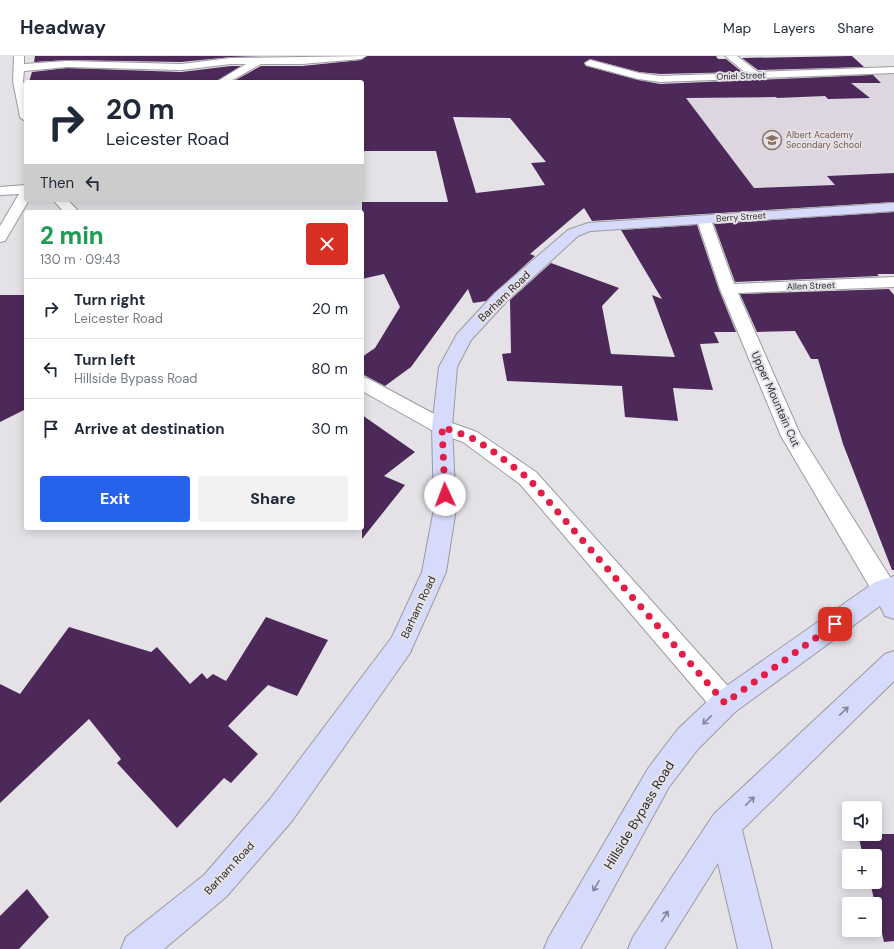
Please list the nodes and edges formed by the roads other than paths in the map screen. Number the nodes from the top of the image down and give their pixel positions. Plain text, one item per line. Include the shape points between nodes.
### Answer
1 (20, 56) edge
2 (361, 56) edge
3 (730, 56) edge
4 (263, 58) edge
5 (590, 63) dead end
6 (19, 68) junction
7 (894, 70) edge
8 (757, 76) junction
9 (224, 80) edge
10 (24, 108) edge
11 (24, 189) edge
12 (0, 191) edge
13 (24, 197) edge
14 (894, 207) edge
15 (704, 220) junction
16 (588, 227) joint
17 (0, 238) edge
18 (894, 282) edge
19 (728, 289) junction
20 (364, 384) edge
21 (442, 427) junction
22 (891, 595) edge
23 (894, 663) edge
24 (725, 703) junction
25 (725, 825) junction
26 (138, 949) edge
27 (561, 949) edge
28 (645, 949) edge
29 (755, 949) edge

1 - 6 street
2 - 4 street via 302,61
3 - 8 street
4 - 6 street via 181,67 67,64
4 - 9 street
5 - 8 street, Oniel Street via 651,78
6 - 10 street via 18,81
7 - 8 street, Oniel Street
11 - 12 street
13 - 17 street
14 - 15 street, Berry Street
15 - 16 street, Berry Street
15 - 19 street, Upper Mountain Cut
16 - 21 street, Barham Road via 573,233 523,277 463,338 448,367
18 - 19 street, Allen Street
19 - 22 street, Upper Mountain Cut via 791,436
20 - 21 street
21 - 24 street via 470,437 528,478
21 - 26 street, Barham Road via 445,509 434,572 401,645 271,822 215,886
22 - 24 street, Hillside Bypass Road
25 -> 23 street
24 -> 27 street, Hillside Bypass Road via 688,739 659,776
28 -> 25 street
25 - 29 street

